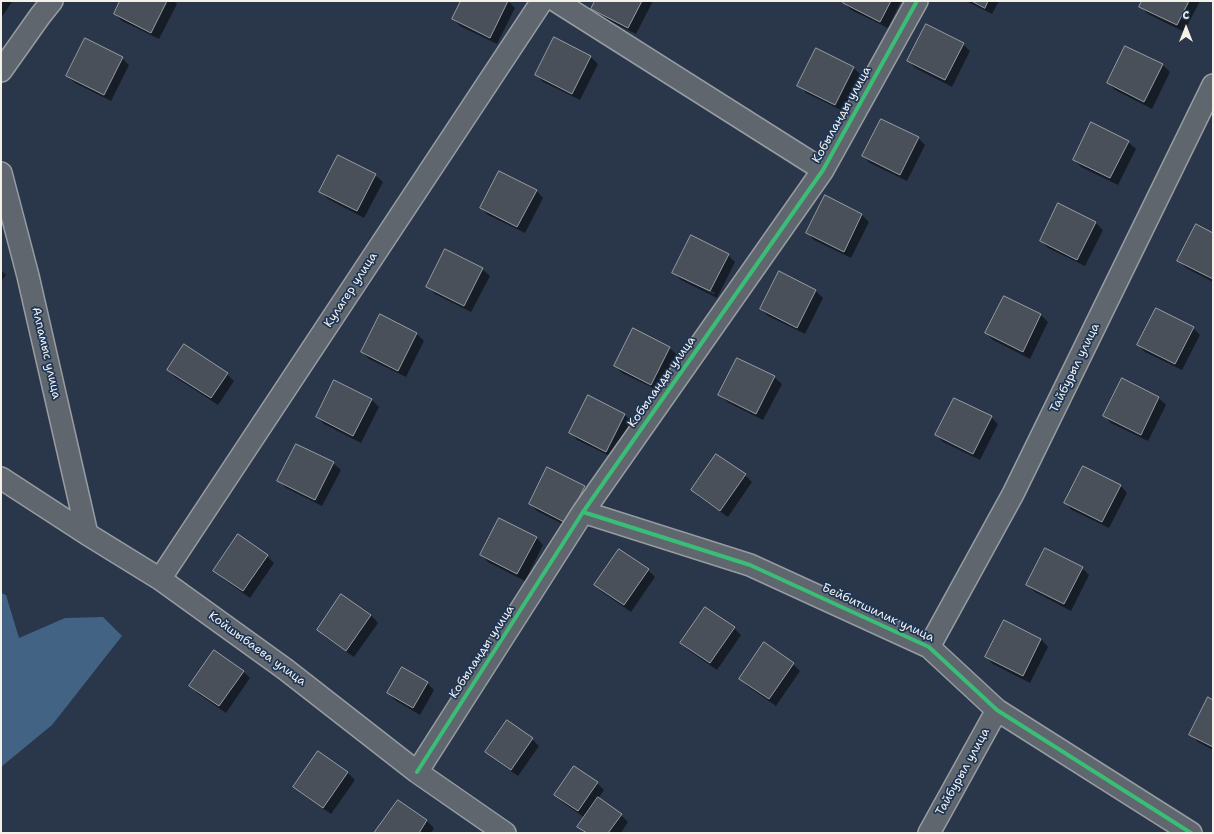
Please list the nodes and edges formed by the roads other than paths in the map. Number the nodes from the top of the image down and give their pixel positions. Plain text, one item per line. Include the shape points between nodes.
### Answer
1 (52, 1) edge
2 (542, 1) edge
3 (556, 1) edge
4 (917, 1) edge
5 (1, 71) edge
6 (1213, 85) edge
7 (823, 170) junction
8 (1, 173) edge
9 (1, 478) edge
10 (583, 512) junction
11 (87, 534) junction
12 (160, 579) junction
13 (929, 647) junction
14 (997, 710) junction
15 (417, 772) junction
16 (505, 833) edge
17 (929, 833) edge
18 (1191, 833) edge

1 - 5 street
2 - 12 street, Кулагер улица
3 - 7 street
4 - 7 street, Кобыланды улица
6 - 13 street, Тайбурыл улица via 1013,494
7 - 10 street, Кобыланды улица
8 - 11 street, Алпамыс улица via 28,276
9 - 11 street, Койшыбаева улица
10 - 13 street, Бейбитшилик улица via 750,565
10 - 15 street, Кобыланды улица
11 - 12 street, Койшыбаева улица
12 - 15 street, Койшыбаева улица via 285,669
13 - 14 street, Бейбитшилик улица
14 - 17 street, Тайбурыл улица
14 - 18 street, Бейбитшилик улица
15 - 16 street, Койшыбаева улица

